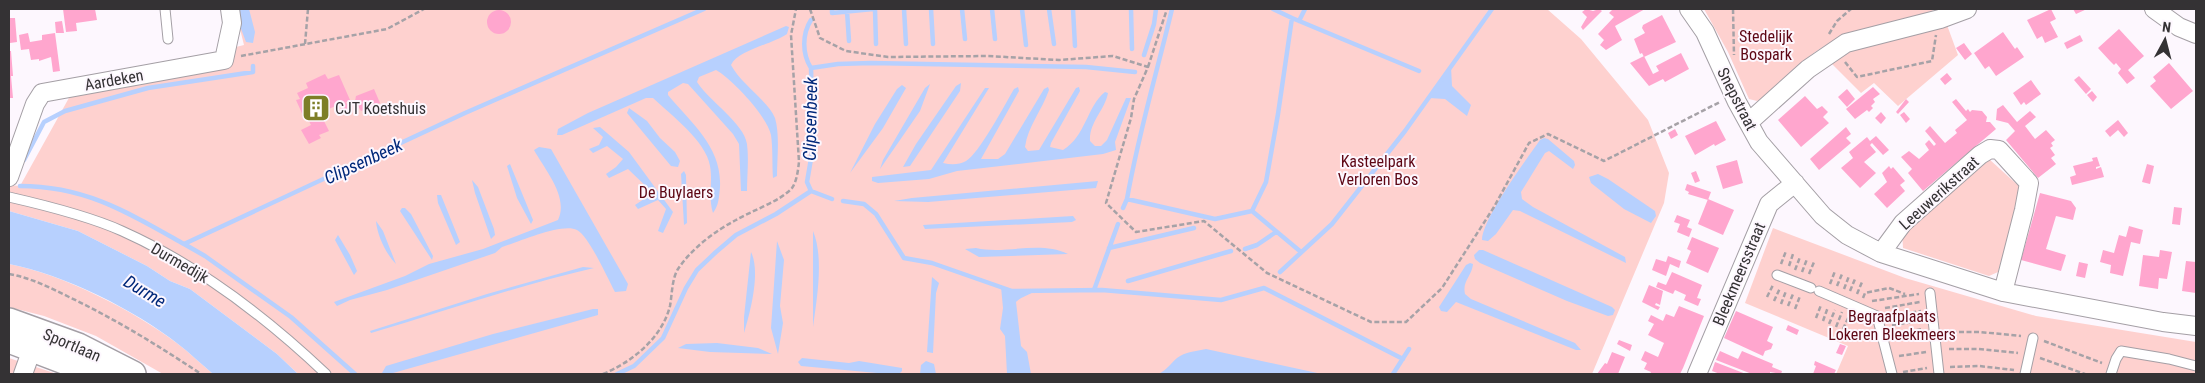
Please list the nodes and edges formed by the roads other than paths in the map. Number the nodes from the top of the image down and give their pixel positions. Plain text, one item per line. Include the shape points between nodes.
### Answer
1 (165, 9) edge
2 (230, 9) edge
3 (1689, 9) edge
4 (1967, 9) edge
5 (2154, 9) edge
6 (2196, 34) edge
7 (168, 39) dead end
8 (1749, 122) junction
9 (9, 176) edge
10 (1795, 183) junction
11 (9, 197) edge
12 (1881, 253) junction
13 (1777, 275) dead end
14 (2002, 292) junction
15 (1932, 314) road end
16 (9, 321) edge
17 (2196, 326) edge
18 (2033, 338) road end
19 (27, 339) edge
20 (72, 361) edge
21 (2196, 366) edge
22 (1939, 371) edge
23 (2113, 372) edge
24 (1897, 373) edge
25 (2025, 373) edge
26 (22, 374) edge
27 (98, 374) edge
28 (133, 374) edge
29 (326, 374) edge
30 (1697, 374) edge

1 - 7 lane
2 - 9 street, Aardeken via 232,23 224,60 42,93
3 - 8 street, Snepstraat
4 - 8 street via 1846,43 1808,69
5 - 6 street via 2179,27
8 - 10 street, Snepstraat via 1759,142
10 - 12 street via 1824,216 1847,235
10 - 30 street, Bleekmeersstraat via 1769,204
11 - 29 lane, Durmedijk via 121,230 200,273 289,339
12 - 14 street
12 - 14 street, Leeuwerikstraat via 1902,223 1980,155 1990,148 1999,150 2029,183
13 - 24 lane via 1860,306 1877,316 1888,358
14 - 17 street
15 - 22 lane
16 - 19 main road, Sportlaan
18 - 25 lane
19 - 20 main road, Sportlaan
19 - 26 street
20 - 27 main road, Sportlaan
20 - 28 main road, Sportlaan
21 - 23 lane via 2121,351

